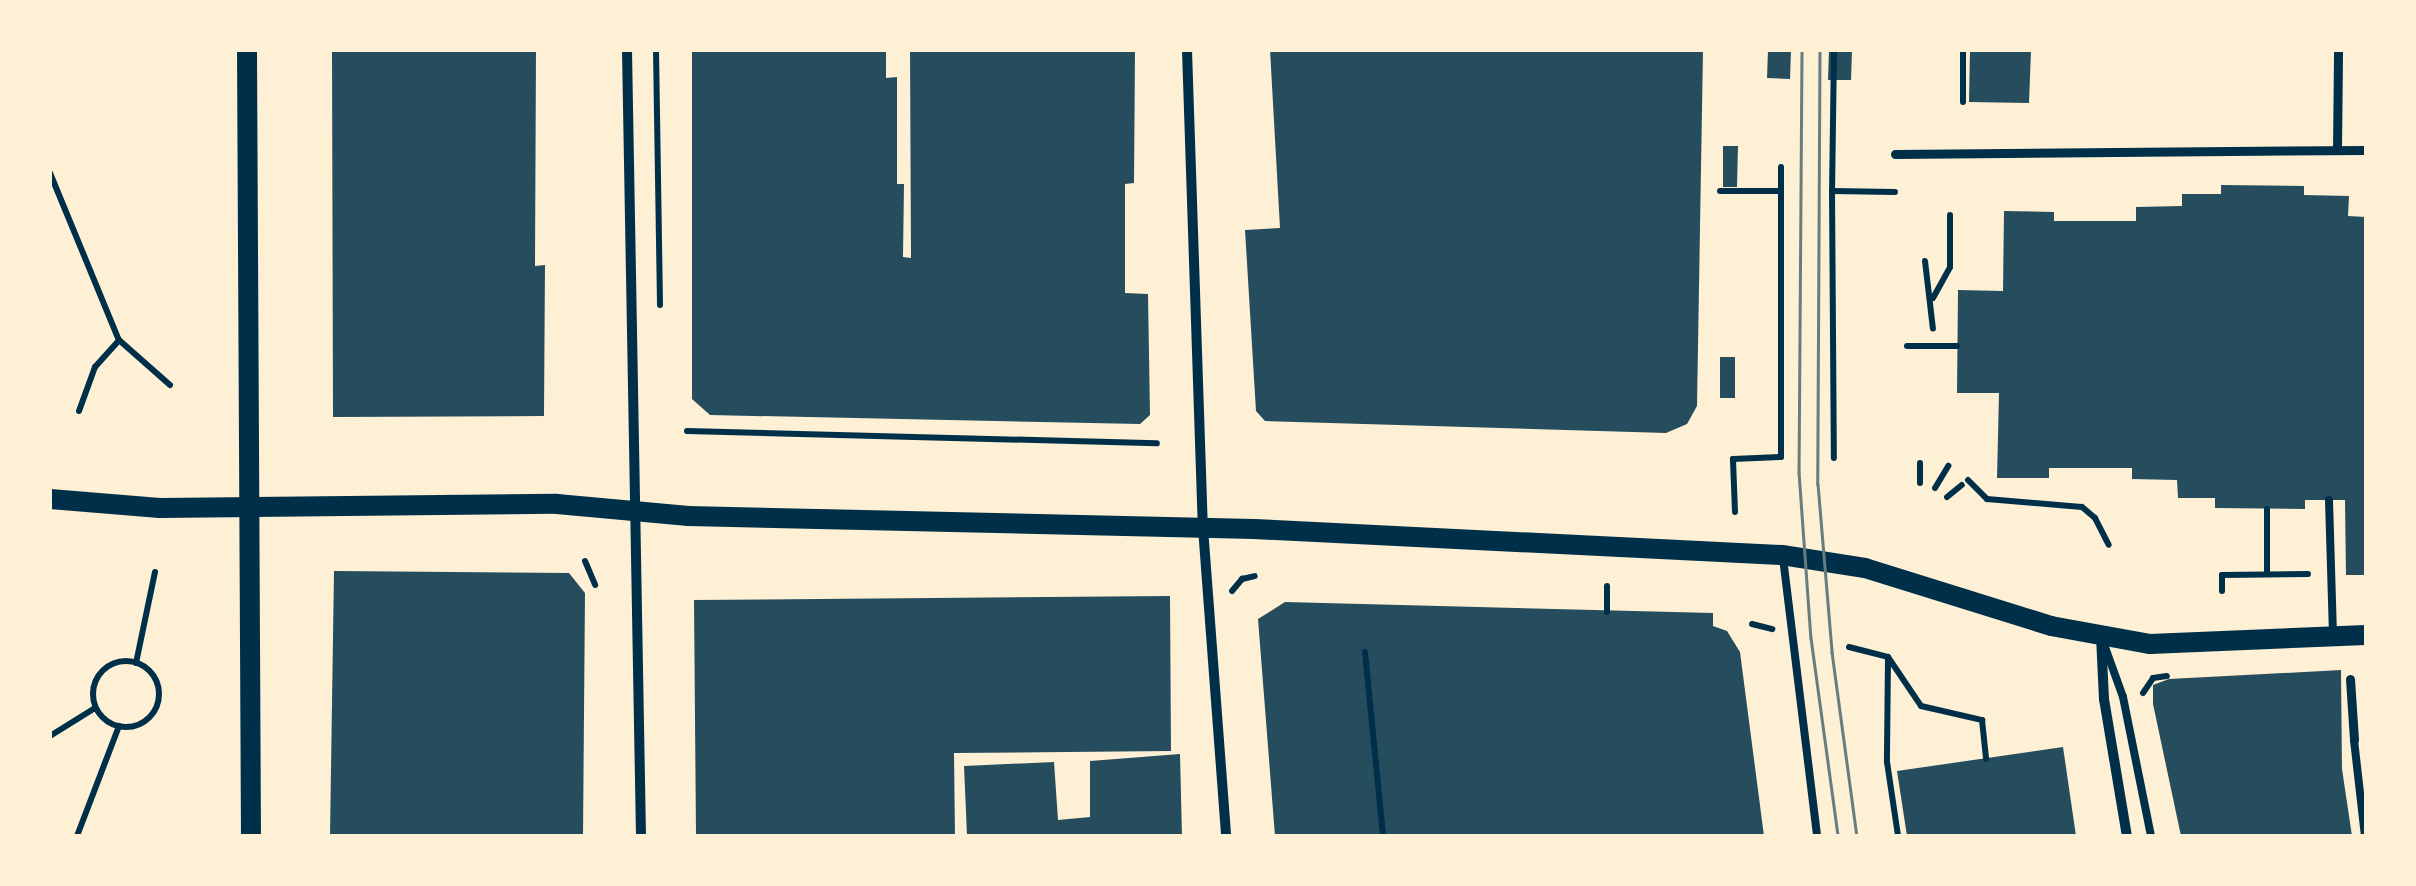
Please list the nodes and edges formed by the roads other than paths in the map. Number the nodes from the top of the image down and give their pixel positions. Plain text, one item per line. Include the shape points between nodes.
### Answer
1 (247, 50) edge
2 (626, 50) edge
3 (1187, 50) edge
4 (2338, 50) edge
5 (2336, 150) junction
6 (2366, 150) edge
7 (1896, 154) dead end
8 (50, 499) edge
9 (2329, 500) dead end
10 (246, 506) junction
11 (634, 512) junction
12 (1203, 528) junction
13 (1782, 555) junction
14 (2366, 635) edge
15 (2101, 636) junction
16 (2333, 637) junction
17 (2350, 679) dead end
18 (2354, 740) joint
19 (251, 836) edge
20 (641, 836) edge
21 (1226, 836) edge
22 (1817, 836) edge
23 (2127, 836) edge
24 (2151, 836) edge
25 (2365, 836) edge

1 - 10 main road
2 - 11 street
3 - 12 street
4 - 5 street
5 - 6 street
5 - 7 street
8 - 10 main road via 160,508
9 - 16 lane
10 - 11 main road via 557,504
10 - 19 main road
11 - 12 main road
11 - 20 street
12 - 13 main road
12 - 21 street
13 - 15 main road via 1865,568
13 - 22 lane
14 - 16 main road
15 - 16 main road via 2150,644
15 - 23 street via 2104,699
15 - 24 lane via 2123,697
17 - 18 street
18 - 25 lane

